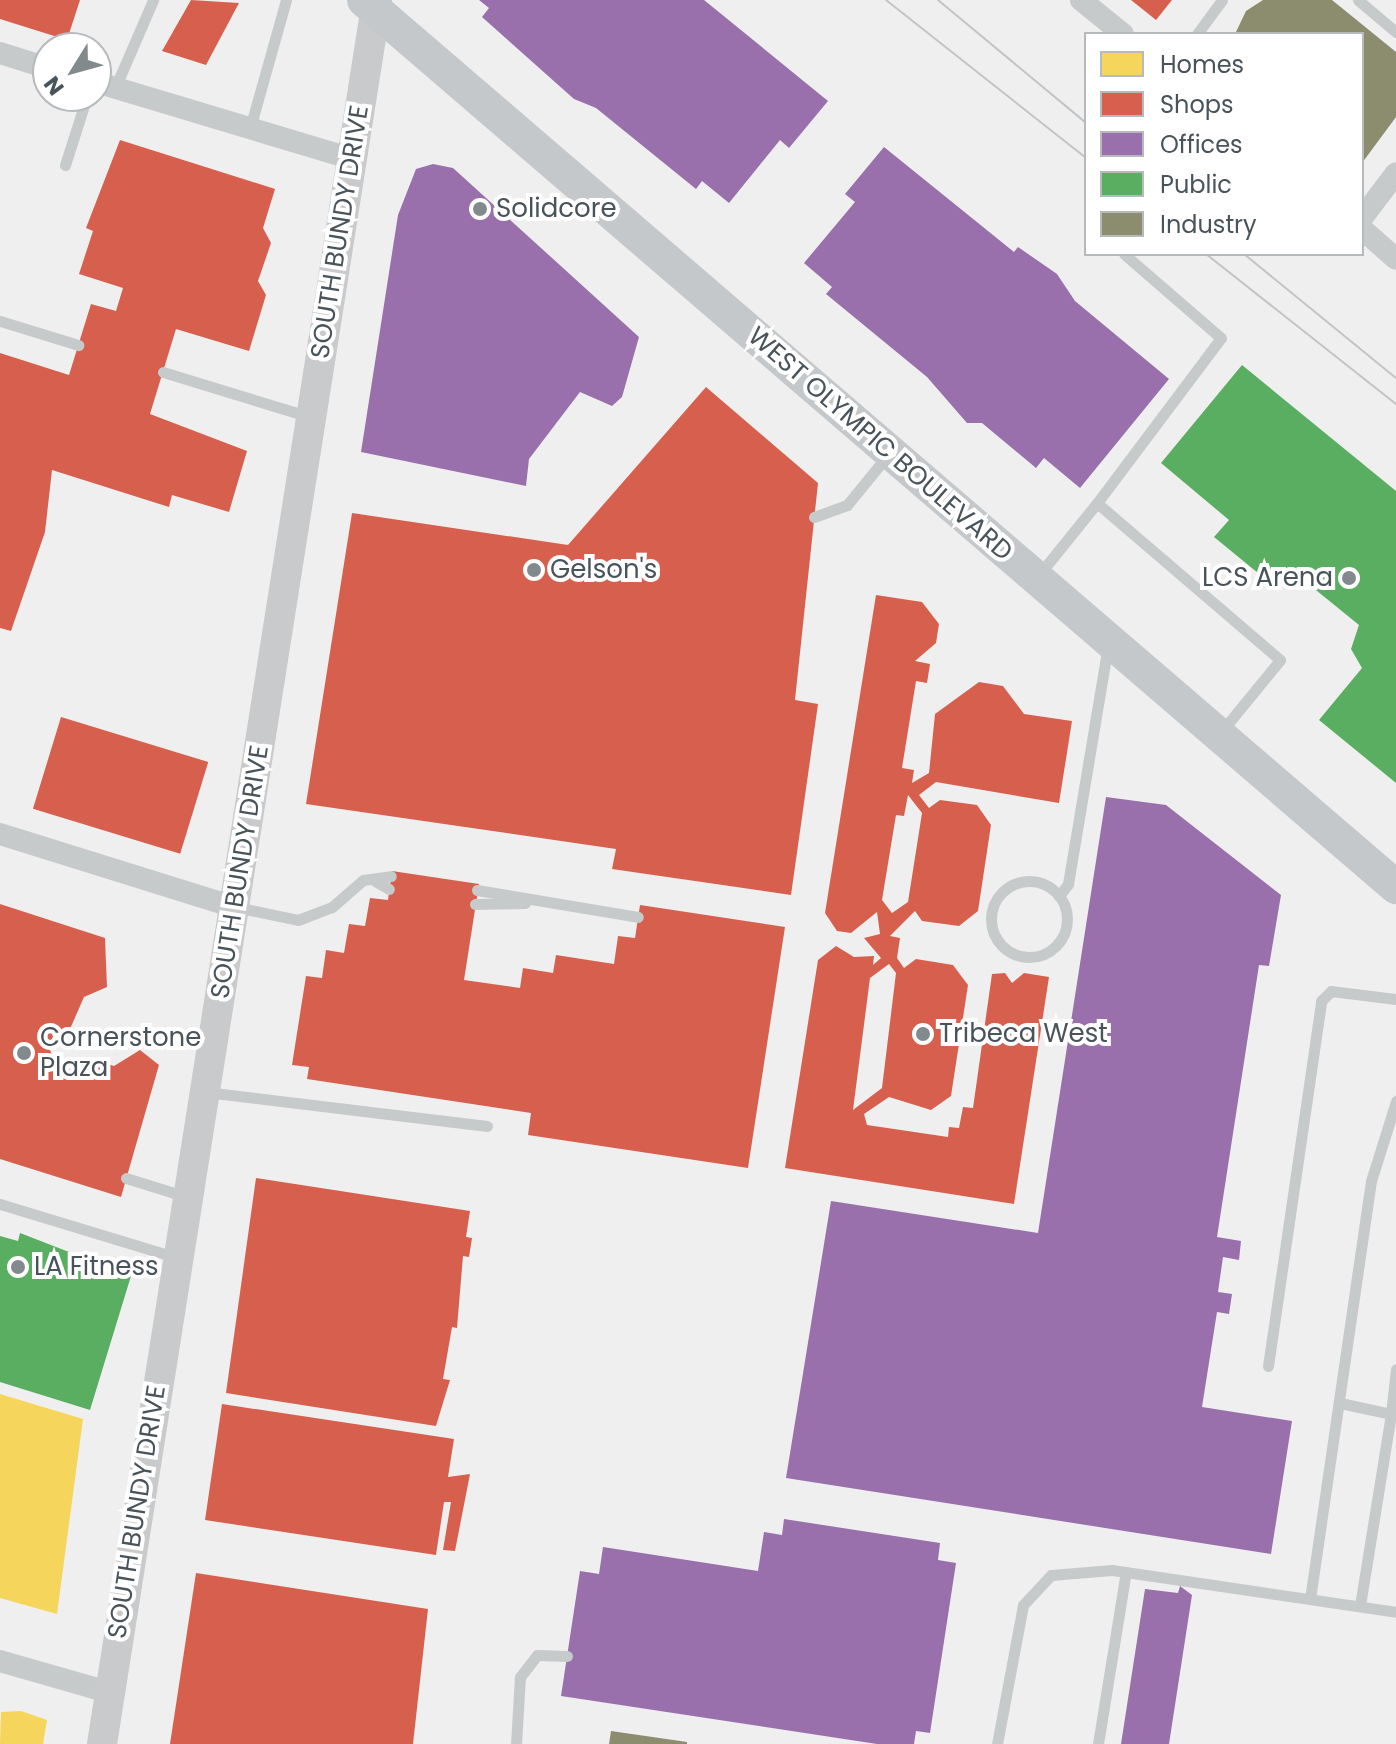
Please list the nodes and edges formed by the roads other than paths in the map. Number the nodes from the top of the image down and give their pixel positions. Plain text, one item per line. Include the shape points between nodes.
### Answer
1 (153, 0) edge
2 (286, 0) edge
3 (1081, 0) edge
4 (1222, 0) edge
5 (1358, 0) edge
6 (372, 3) edge
7 (1121, 32) edge
8 (1198, 32) edge
9 (1396, 32) edge
10 (0, 53) edge
11 (32, 63) edge
12 (112, 73) edge
13 (112, 87) edge
14 (82, 112) edge
15 (250, 128) junction
16 (352, 159) junction
17 (65, 165) dead end
18 (1396, 173) edge
19 (1364, 215) edge
20 (1364, 231) edge
21 (1126, 256) edge
22 (1396, 259) edge
23 (0, 321) edge
24 (78, 345) dead end
25 (163, 372) dead end
26 (311, 417) junction
27 (890, 452) junction
28 (1097, 503) junction
29 (814, 517) dead end
30 (1037, 579) junction
31 (1109, 641) junction
32 (1219, 735) junction
33 (0, 834) edge
34 (391, 876) dead end
35 (375, 881) junction
36 (1396, 887) edge
37 (389, 889) dead end
38 (477, 890) dead end
39 (1059, 896) junction
40 (525, 903) junction
41 (475, 904) dead end
42 (235, 907) junction
43 (638, 917) dead end
44 (1396, 999) edge
45 (206, 1092) junction
46 (1396, 1101) edge
47 (487, 1126) dead end
48 (1394, 1130) edge
49 (126, 1178) dead end
50 (188, 1197) junction
51 (0, 1204) edge
52 (178, 1259) junction
53 (1268, 1366) dead end
54 (1396, 1369) edge
55 (1340, 1403) junction
56 (1391, 1414) junction
57 (1126, 1572) junction
58 (1310, 1599) junction
59 (1360, 1606) junction
60 (1396, 1612) edge
61 (567, 1656) dead end
62 (0, 1661) edge
63 (108, 1692) junction
64 (102, 1744) edge
65 (516, 1744) edge
66 (997, 1744) edge
67 (1098, 1744) edge

1 - 12 lane
2 - 15 lane
3 - 7 street
4 - 8 lane
5 - 9 lane
6 - 16 main road, SOUTH BUNDY DRIVE
6 - 27 main road, WEST OLYMPIC BOULEVARD
10 - 11 street
13 - 15 street
14 - 17 lane
15 - 16 street
16 - 26 main road, SOUTH BUNDY DRIVE
18 - 19 street
20 - 22 street
21 - 28 lane via 1221,338
23 - 24 lane
25 - 26 lane
26 - 42 main road, SOUTH BUNDY DRIVE
27 - 29 lane via 847,505
27 - 30 main road, WEST OLYMPIC BOULEVARD
28 - 30 lane
28 - 32 lane via 1280,660
30 - 31 main road, WEST OLYMPIC BOULEVARD
31 - 32 main road, WEST OLYMPIC BOULEVARD
31 - 39 lane via 1068,884
32 - 36 main road, WEST OLYMPIC BOULEVARD
33 - 42 street
34 - 35 lane
35 - 37 lane
35 - 42 lane via 363,880 320,914 298,920
38 - 40 lane
39 - 39 lane via 1067,920 1059,943 1038,957 1003,946 992,924 1004,891 1039,883
40 - 41 lane
40 - 43 lane
42 - 45 main road, SOUTH BUNDY DRIVE
44 - 53 lane via 1331,991 1321,1001
45 - 47 lane
45 - 50 main road, SOUTH BUNDY DRIVE
46 - 48 lane
48 - 55 lane via 1371,1181
49 - 50 lane
50 - 52 main road, SOUTH BUNDY DRIVE
51 - 52 lane
52 - 63 main road, SOUTH BUNDY DRIVE
54 - 56 lane
55 - 56 lane
55 - 58 lane
56 - 59 lane
57 - 58 lane
57 - 66 lane via 1073,1568 1033,1589 1023,1605
57 - 67 lane
58 - 59 lane
59 - 60 lane
61 - 65 lane via 537,1655 520,1677
62 - 63 street
63 - 64 main road, SOUTH BUNDY DRIVE

